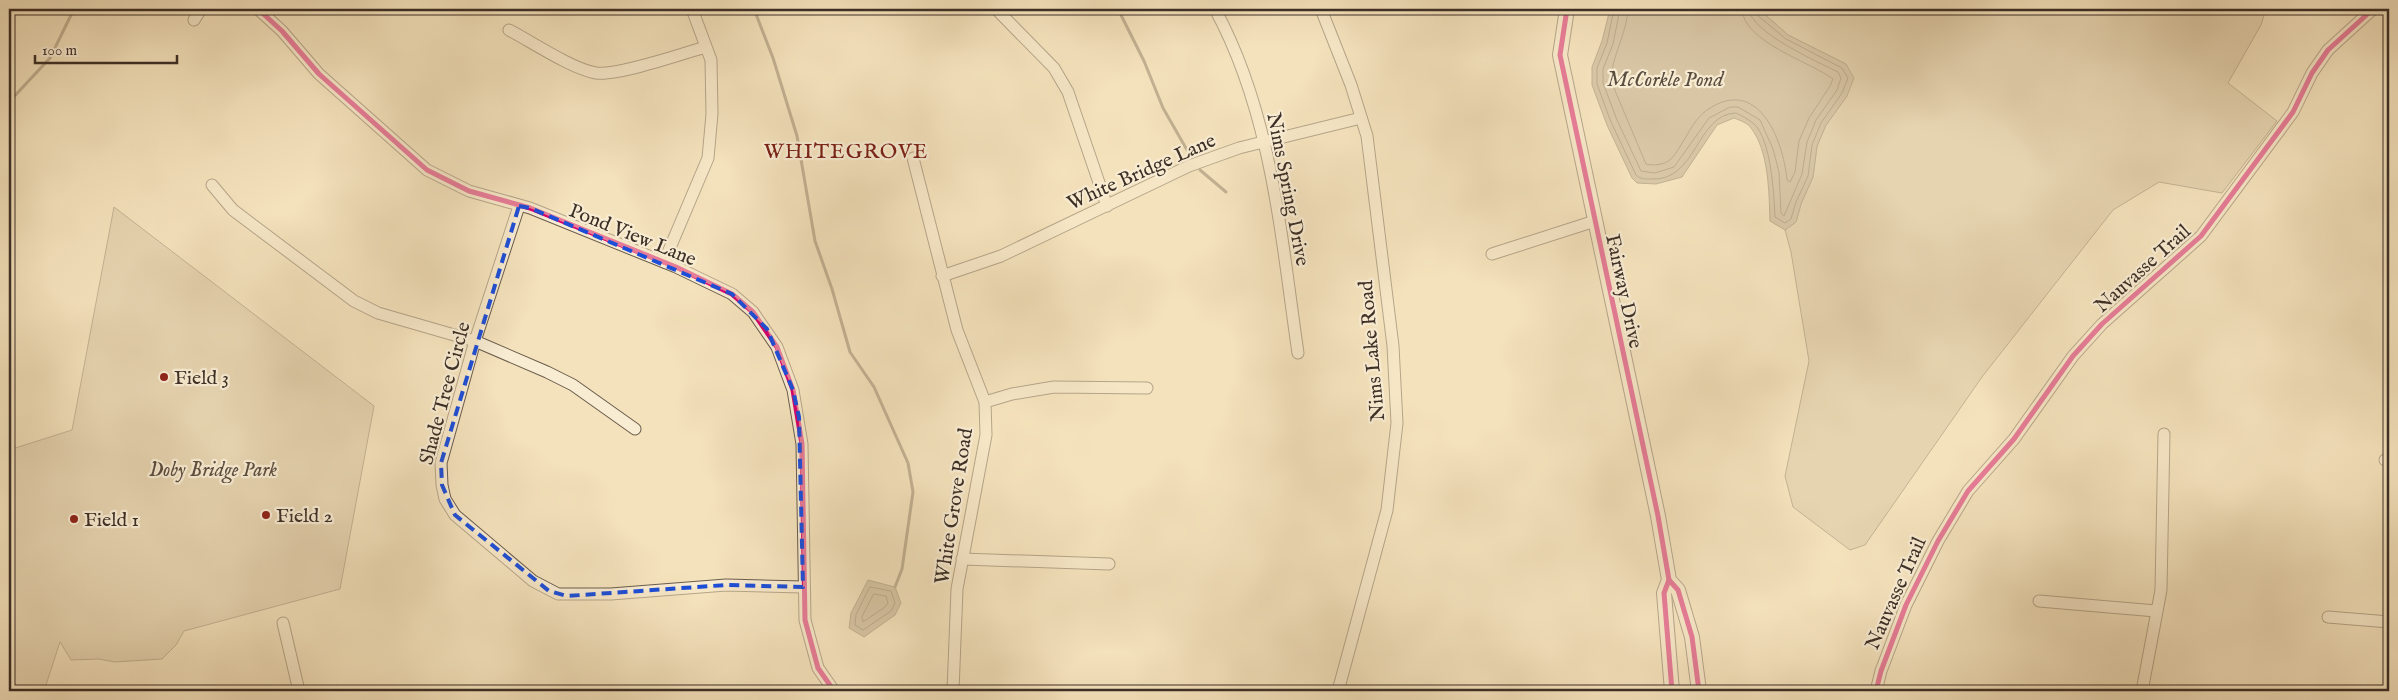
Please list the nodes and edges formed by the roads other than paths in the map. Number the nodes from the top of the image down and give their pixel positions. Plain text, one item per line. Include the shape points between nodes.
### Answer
1 (201, 9) edge
2 (258, 9) edge
3 (692, 9) edge
4 (996, 9) edge
5 (1215, 9) edge
6 (1321, 9) edge
7 (1567, 9) edge
8 (2373, 9) edge
9 (194, 20) dead end
10 (509, 30) dead end
11 (705, 47) junction
12 (1361, 118) junction
13 (1263, 144) junction
14 (912, 158) dead end
15 (212, 185) dead end
16 (519, 206) junction
17 (1107, 206) junction
18 (1595, 221) junction
19 (1492, 254) dead end
20 (664, 262) junction
21 (942, 276) junction
22 (475, 341) junction
23 (1298, 352) dead end
24 (1147, 388) dead end
25 (985, 402) junction
26 (636, 429) dead end
27 (2164, 434) dead end
28 (962, 559) junction
29 (1109, 564) dead end
30 (1669, 580) junction
31 (803, 586) junction
32 (2039, 601) dead end
33 (2156, 611) junction
34 (2328, 617) dead end
35 (2389, 622) edge
36 (283, 623) dead end
37 (299, 691) edge
38 (834, 691) edge
39 (953, 691) edge
40 (1338, 691) edge
41 (1672, 691) edge
42 (1699, 691) edge
43 (1876, 691) edge
44 (2142, 691) edge

1 - 9 street
2 - 16 street, Pond View Lane via 319,74 427,170 469,191
3 - 11 street
4 - 17 street via 1054,68 1068,92
5 - 13 street, Nims Spring Drive via 1241,65
6 - 12 street, Nims Lake Road
7 - 18 street, Fairway Drive via 1560,55
8 - 43 street, Nauvasse Trail via 2328,50 2293,112 2201,236 2102,324 2073,356 2014,439 1968,491 1938,541 1906,606
10 - 11 street via 581,68 597,73 651,63
11 - 20 street via 711,60 713,85 708,158
12 - 13 street, White Bridge Lane
12 - 40 street, Nims Lake Road via 1367,136 1392,337 1397,423 1387,510
13 - 17 street, White Bridge Lane via 1239,148 1189,166
13 - 23 street, Nims Spring Drive via 1269,161
14 - 21 street, White Grove Road
15 - 22 street via 233,210 354,300 378,313
16 - 20 street, Pond View Lane
16 - 22 street, Shade Tree Circle
17 - 21 street, White Bridge Lane via 1001,256
18 - 19 street
18 - 30 street, Fairway Drive
20 - 31 street, Pond View Lane via 732,294 753,312 777,347 793,390 800,426
21 - 25 street, White Grove Road via 957,330
22 - 26 street via 573,386
22 - 31 street, Shade Tree Circle via 441,463 445,498 455,515 533,582 567,596 726,585
24 - 25 street via 1054,387
25 - 28 street, White Grove Road via 986,435
27 - 33 street via 2161,590
28 - 29 street
28 - 39 street, White Grove Road via 957,589
30 - 41 street, Fairway Drive via 1664,593
30 - 42 street, Fairway Drive via 1678,590 1685,609
31 - 38 street, Pond View Lane via 805,620 812,651 818,668
32 - 33 street
33 - 44 street
34 - 35 street
36 - 37 street

